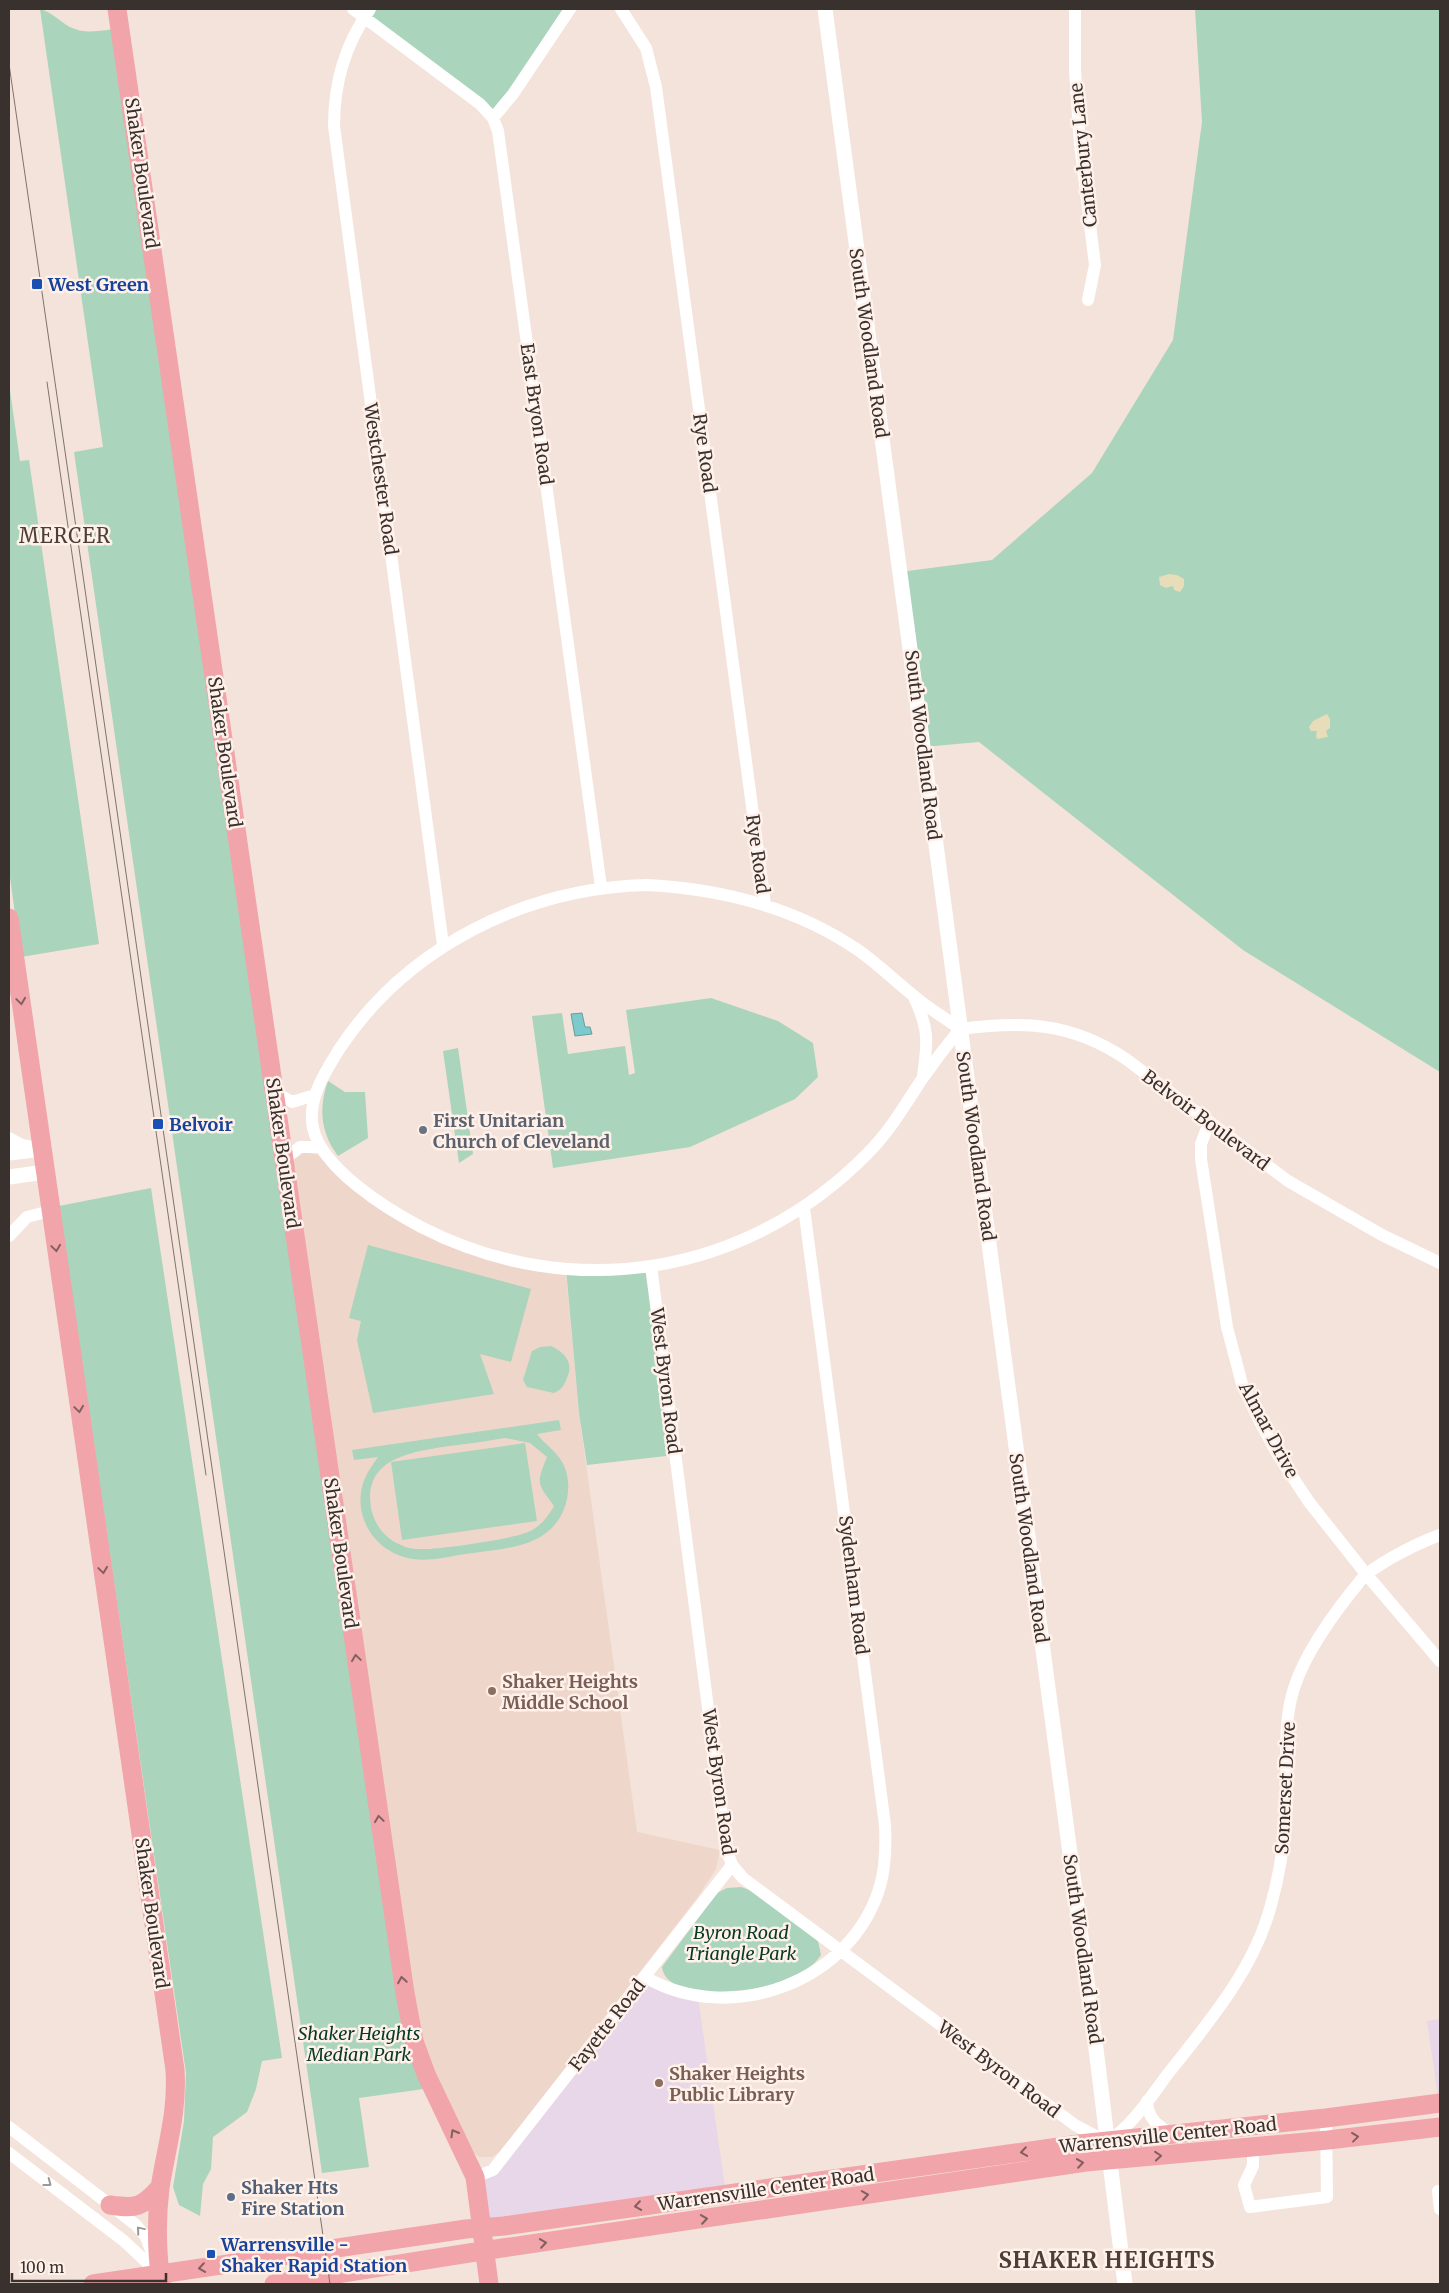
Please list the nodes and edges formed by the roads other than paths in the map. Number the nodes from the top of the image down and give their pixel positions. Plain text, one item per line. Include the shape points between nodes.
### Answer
1 (117, 9) edge
2 (353, 9) edge
3 (570, 9) edge
4 (621, 9) edge
5 (825, 9) edge
6 (1075, 9) edge
7 (367, 13) edge
8 (493, 118) junction
9 (1088, 300) dead end
10 (601, 887) junction
11 (765, 904) junction
12 (9, 918) edge
13 (443, 946) junction
14 (913, 996) junction
15 (960, 1029) junction
16 (923, 1078) junction
17 (274, 1092) junction
18 (315, 1095) junction
19 (1209, 1123) junction
20 (9, 1138) edge
21 (321, 1147) junction
22 (42, 1149) junction
23 (9, 1153) edge
24 (284, 1159) junction
25 (45, 1172) junction
26 (9, 1177) edge
27 (804, 1208) junction
28 (50, 1211) junction
29 (9, 1236) edge
30 (1440, 1263) edge
31 (651, 1266) junction
32 (1440, 1535) edge
33 (1366, 1574) junction
34 (1440, 1661) edge
35 (732, 1865) junction
36 (841, 1950) junction
37 (646, 1977) junction
38 (1147, 2101) junction
39 (1440, 2103) edge
40 (1326, 2118) junction
41 (1440, 2127) edge
42 (9, 2128) edge
43 (1171, 2134) junction
44 (1328, 2140) junction
45 (1253, 2148) junction
46 (1108, 2151) junction
47 (9, 2153) edge
48 (475, 2176) junction
49 (160, 2186) junction
50 (1438, 2191) dead end
51 (110, 2205) junction
52 (1440, 2209) edge
53 (483, 2228) junction
54 (486, 2250) junction
55 (160, 2279) edge
56 (282, 2283) edge
57 (93, 2284) edge
58 (489, 2284) edge
59 (1125, 2284) edge

1 - 17 main road, Shaker Boulevard
2 - 7 street, East Bryon Road
3 - 8 street
4 - 11 street, Rye Road via 646,48 656,87
5 - 15 street, South Woodland Road
6 - 9 street, Canterbury Lane via 1080,144 1095,265
7 - 8 street, East Bryon Road
7 - 13 street, Westchester Road via 343,59 336,88 334,126
8 - 10 street, East Bryon Road via 500,141
10 - 11 street via 647,885 690,888
10 - 13 street via 564,894 515,910
11 - 14 street via 815,926 857,950
12 -> 22 main road, Shaker Boulevard
13 - 18 street via 411,970 367,1014 337,1052
14 - 15 street
14 - 16 street via 928,1040
15 - 16 street
15 - 19 street, Belvoir Boulevard via 1023,1024 1084,1036 1126,1059
15 - 46 street, South Woodland Road
16 - 27 street via 884,1136 845,1175
17 - 18 street via 292,1102
17 - 24 main road, Shaker Boulevard
18 - 21 street via 312,1120
19 - 30 street, Belvoir Boulevard via 1288,1181 1382,1235
19 - 33 street, Almar Drive via 1201,1159 1228,1327 1242,1384 1278,1454 1309,1502
20 - 22 street via 22,1145
21 - 24 street via 300,1147
21 - 31 street via 351,1179 402,1216 481,1253 566,1269
22 - 23 street
22 - 25 main road, Shaker Boulevard
48 -> 24 main road, Shaker Boulevard via 426,2074 407,2009
25 - 26 street
25 - 28 main road, Shaker Boulevard
27 - 31 street via 735,1244
27 - 36 street, Sydenham Road via 886,1844 884,1871 876,1899 863,1924
28 - 29 street via 27,1217
28 -> 49 main road, Shaker Boulevard via 175,2070 174,2117
31 - 35 street, West Byron Road via 726,1848
32 - 33 street, Somerset Drive
33 - 34 street, Almar Drive
33 - 38 street, Somerset Drive via 1329,1622 1309,1656 1291,1698 1281,1860 1271,1906 1256,1946 1233,1987
35 - 36 street, West Byron Road via 743,1878
35 - 37 street, Fayette Road
36 - 37 street, Sydenham Road via 817,1970 794,1983 742,1997 698,1997 668,1989
36 - 46 street, West Byron Road
37 - 48 street, Fayette Road via 493,2170
38 - 43 street via 1149,2115
38 - 46 street, Somerset Drive
39 - 40 main road, Warrensville Center Road
40 - 43 main road, Warrensville Center Road
40 - 44 street
44 -> 41 main road, Warrensville Center Road
42 - 51 street
43 - 46 main road, Warrensville Center Road
44 - 45 main road, Warrensville Center Road
44 - 45 street via 1327,2197 1250,2207 1244,2185 1253,2166
46 -> 45 main road, Warrensville Center Road
46 -> 53 main road, Warrensville Center Road
54 -> 46 main road, Warrensville Center Road
46 - 59 street, South Woodland Road
47 -> 55 street via 124,2241
48 - 53 main road, Shaker Boulevard
49 - 51 main road via 140,2205
49 - 55 main road, Shaker Boulevard via 157,2245
50 - 52 street
55 -> 51 street via 143,2232
53 - 54 main road, Shaker Boulevard
53 -> 55 main road, Warrensville Center Road via 285,2255
54 - 56 main road, Warrensville Center Road
54 - 58 main road, Shaker Boulevard
55 - 57 main road, Warrensville Center Road

